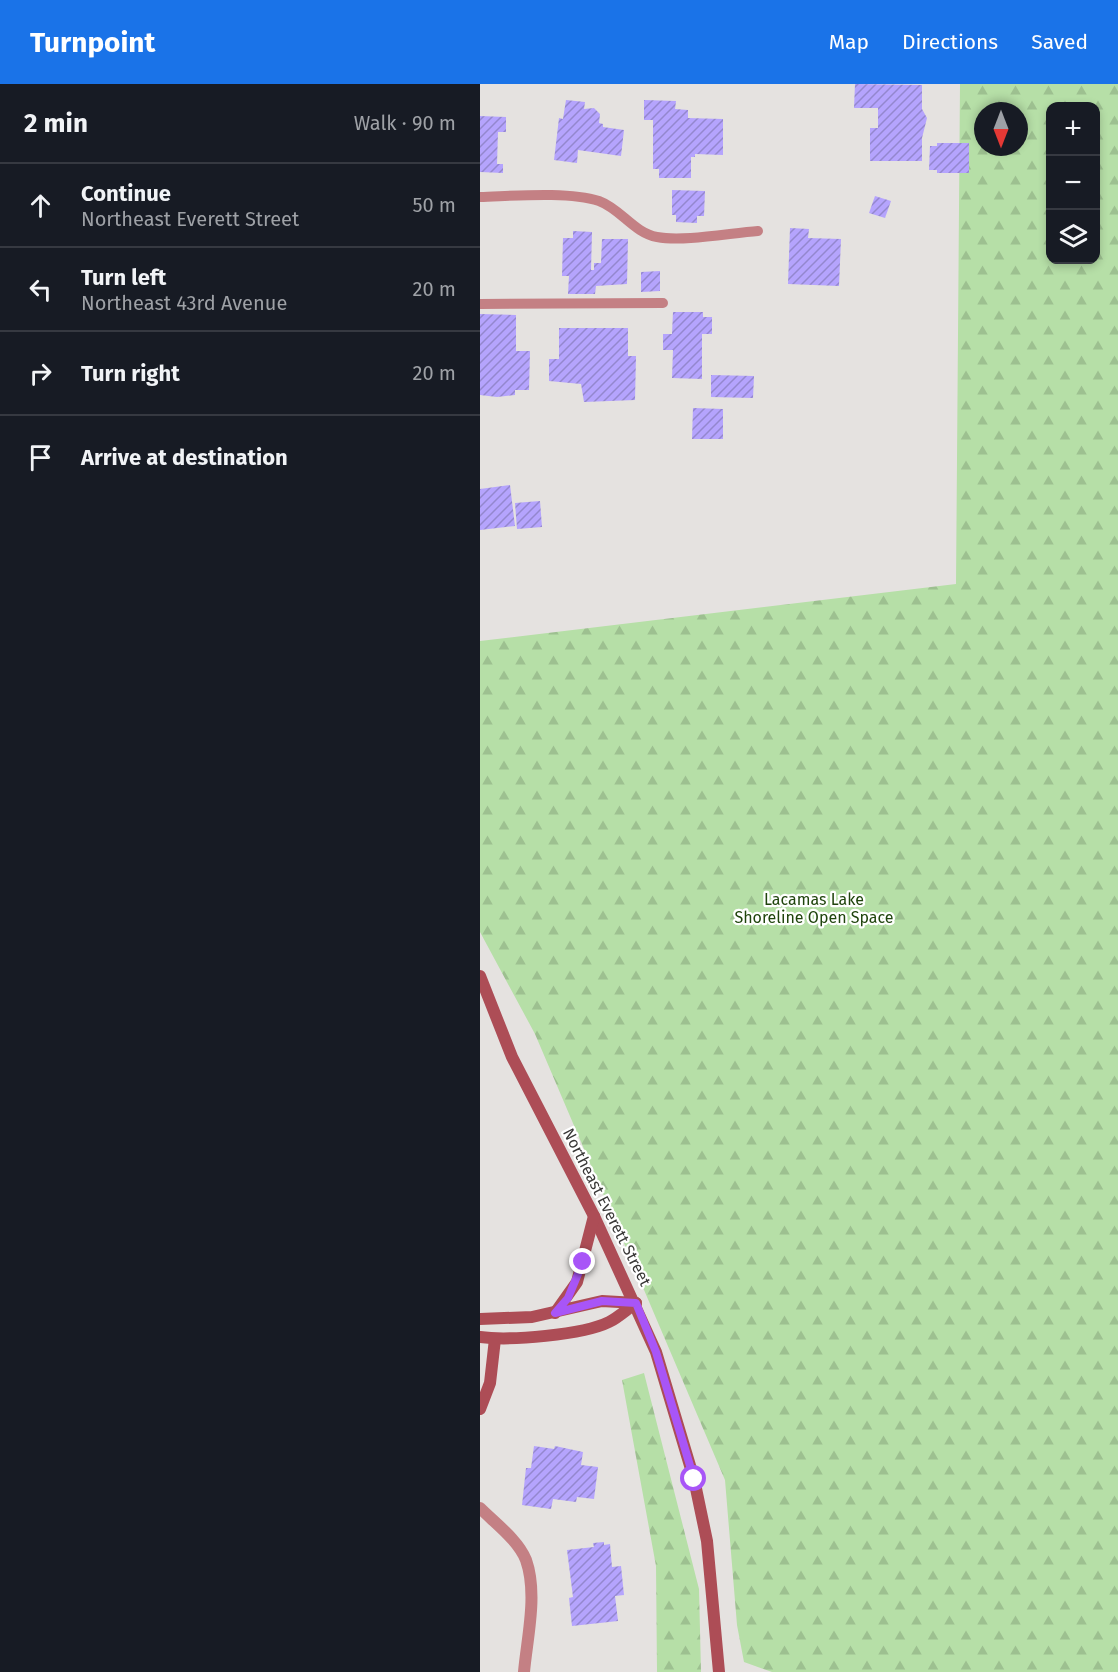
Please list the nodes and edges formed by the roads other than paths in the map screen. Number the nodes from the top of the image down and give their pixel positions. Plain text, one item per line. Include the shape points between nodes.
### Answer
1 (480, 196) edge
2 (758, 231) dead end
3 (663, 303) dead end
4 (480, 304) edge
5 (480, 976) edge
6 (594, 1216) junction
7 (636, 1303) junction
8 (555, 1313) junction
9 (480, 1319) edge
10 (480, 1337) edge
11 (495, 1339) junction
12 (480, 1409) edge
13 (480, 1508) edge
14 (524, 1672) edge
15 (719, 1672) edge

1 - 2 lane via 547,195 598,201 657,237
3 - 4 lane
5 - 6 main road, Northeast Everett Street via 512,1057
6 - 7 main road, Northeast Everett Street
6 - 8 main road via 576,1282
7 - 8 main road via 602,1301
7 - 11 main road via 609,1322 556,1334
7 - 15 main road, Northeast Everett Street via 668,1386 694,1479 707,1541
8 - 9 main road
10 - 11 main road
11 - 12 main road via 490,1383
13 - 14 street via 526,1560 530,1590

